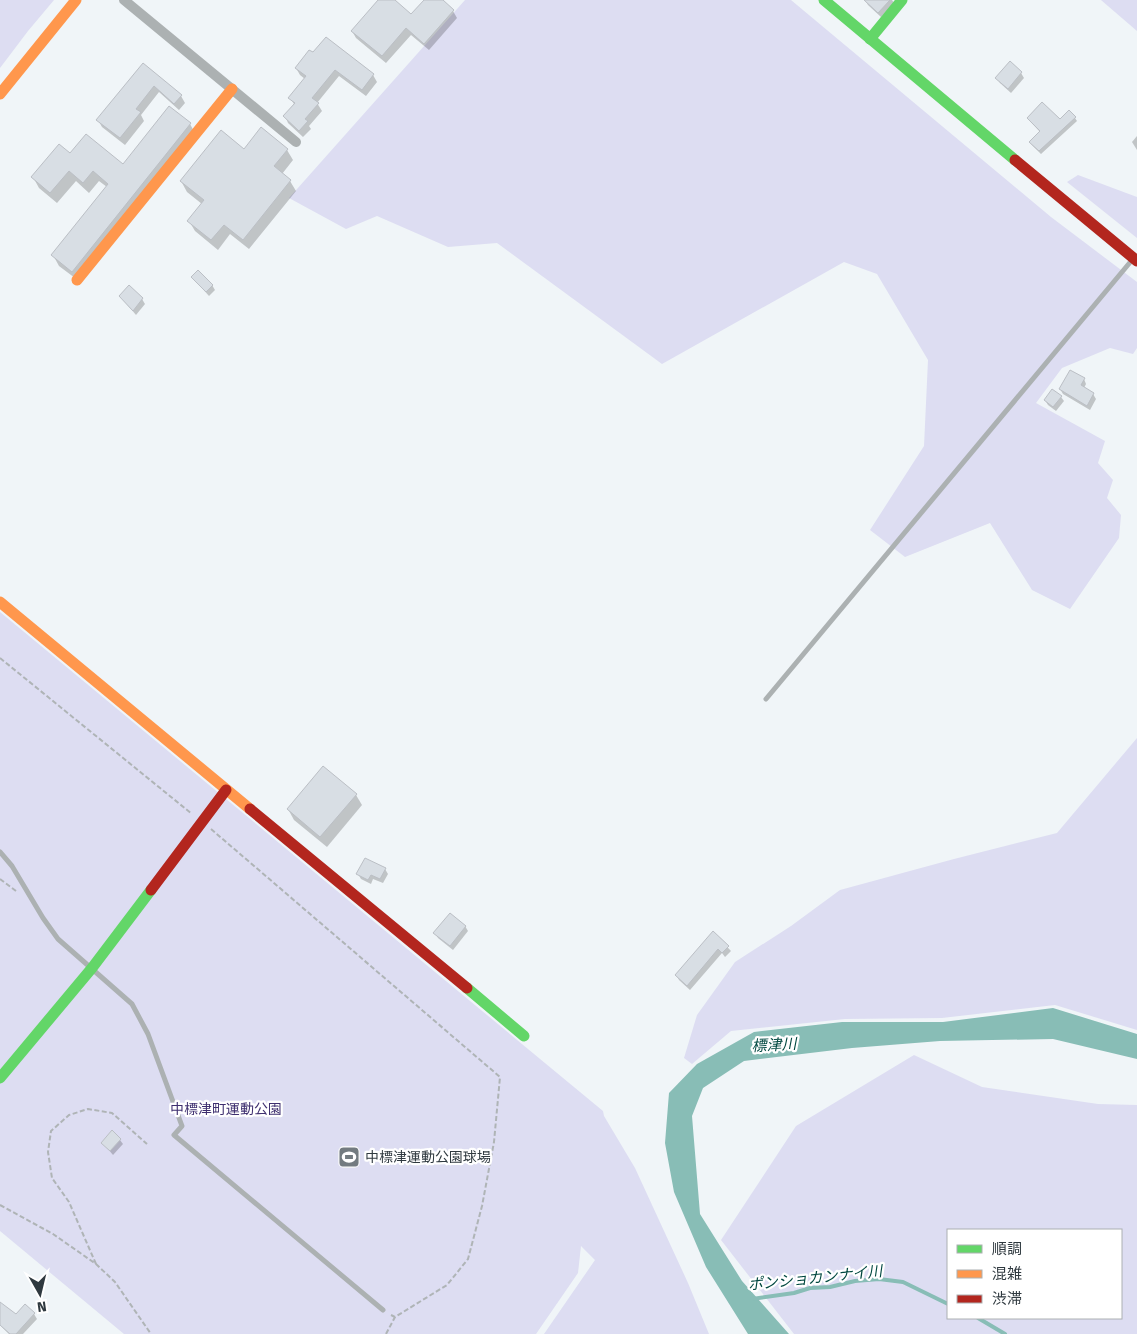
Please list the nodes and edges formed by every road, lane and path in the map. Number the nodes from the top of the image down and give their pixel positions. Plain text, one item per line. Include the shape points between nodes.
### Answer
1 (76, 0) edge
2 (124, 0) edge
3 (824, 0) edge
4 (902, 0) edge
5 (870, 39) junction
6 (232, 89) junction
7 (0, 94) edge
8 (296, 142) dead end
9 (1135, 260) edge
10 (77, 280) dead end
11 (0, 602) edge
12 (0, 658) edge
13 (766, 699) dead end
14 (226, 790) junction
15 (202, 822) junction
16 (0, 852) edge
17 (92, 968) junction
18 (524, 1036) dead end
19 (0, 1078) edge
20 (147, 1144) dead end
21 (0, 1205) edge
22 (96, 1264) junction
23 (383, 1310) joint
24 (395, 1318) junction
25 (151, 1334) edge
26 (386, 1334) edge

1 - 7 street
2 - 6 street
3 - 5 street
4 - 5 street
5 - 9 street
6 - 8 street
6 - 10 street
9 - 13 lane
11 - 14 street
12 - 15 path
14 - 15 street
14 - 18 street
15 - 17 street
15 - 24 path via 500,1078 494,1142 468,1259 447,1285
16 - 17 lane via 58,939
17 - 19 street
17 - 23 lane via 132,1004 148,1034 182,1126 174,1135
20 - 22 path via 112,1113 88,1109 69,1115 50,1131 48,1152 52,1178 69,1202
21 - 22 path via 53,1234
22 - 25 path via 115,1282
23 - 24 path
24 - 26 path

